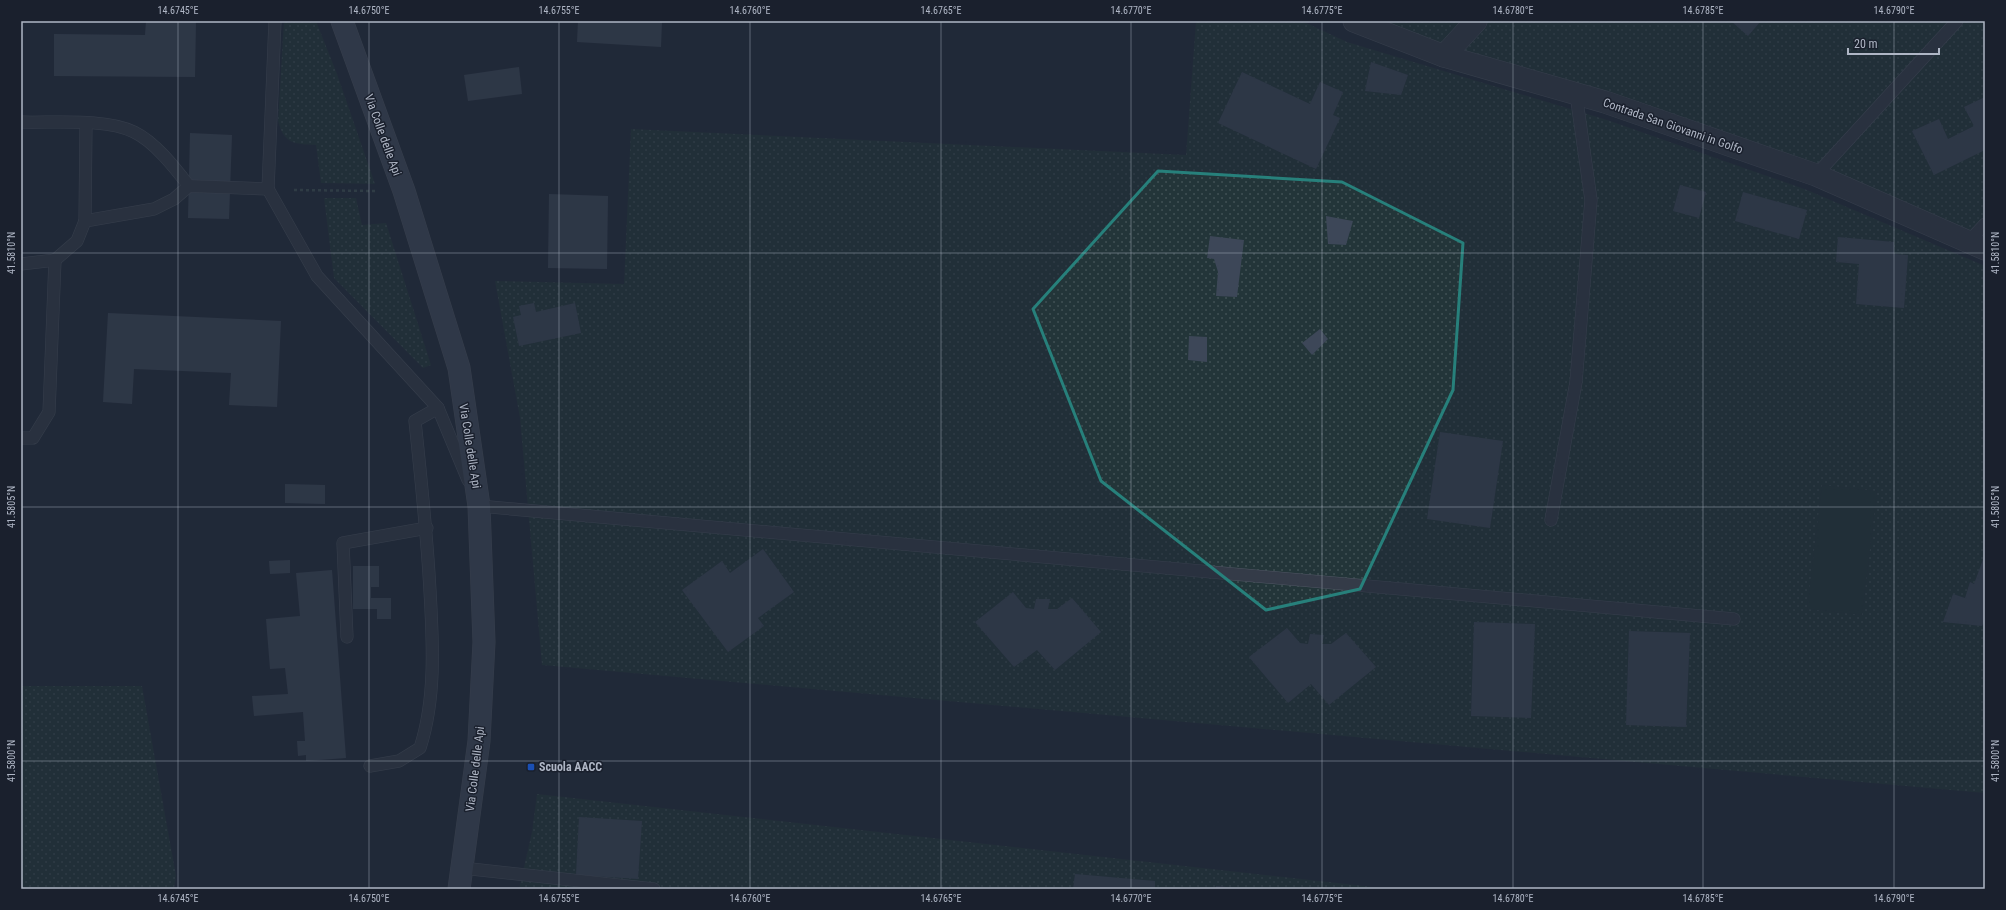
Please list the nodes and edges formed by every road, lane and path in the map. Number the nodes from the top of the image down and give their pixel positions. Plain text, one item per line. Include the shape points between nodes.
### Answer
1 (274, 21) edge
2 (342, 21) edge
3 (1354, 21) edge
4 (1476, 21) edge
5 (1957, 21) edge
6 (1444, 56) junction
7 (1576, 94) junction
8 (21, 122) edge
9 (86, 123) junction
10 (1816, 175) junction
11 (189, 186) junction
12 (268, 189) junction
13 (404, 191) junction
14 (85, 221) junction
15 (1985, 224) edge
16 (1977, 246) edge
17 (55, 260) junction
18 (21, 264) edge
19 (438, 408) junction
20 (21, 438) edge
21 (479, 506) junction
22 (1552, 520) dead end
23 (426, 528) junction
24 (1734, 619) dead end
25 (347, 637) dead end
26 (370, 766) dead end
27 (462, 868) junction
28 (459, 889) edge
29 (654, 889) edge

1 - 12 lane
2 - 13 main road, Via Colle delle Api
3 - 6 street, Contrada San Giovanni in Golfo
4 - 6 street
5 - 10 lane
6 - 7 street, Contrada San Giovanni in Golfo
7 - 10 street, Contrada San Giovanni in Golfo
7 - 22 lane via 1591,200 1576,382
8 - 9 lane
9 - 11 lane via 112,125 135,132 166,157
9 - 14 lane
10 - 16 street, Contrada San Giovanni in Golfo
11 - 12 lane
11 - 14 lane via 174,199 154,209
12 - 13 path
12 - 19 lane via 317,276
13 - 21 main road, Via Colle delle Api via 459,368
14 - 17 lane via 77,241
15 - 16 lane
17 - 18 lane
17 - 20 lane via 49,412 33,438
19 - 21 lane
19 - 23 lane via 416,421
21 - 24 lane
21 - 27 main road, Via Colle delle Api via 484,642 479,741
23 - 25 lane via 343,543
23 - 26 lane via 433,643 428,724 420,748 399,761
27 - 28 main road, Via Colle delle Api
27 - 29 lane

